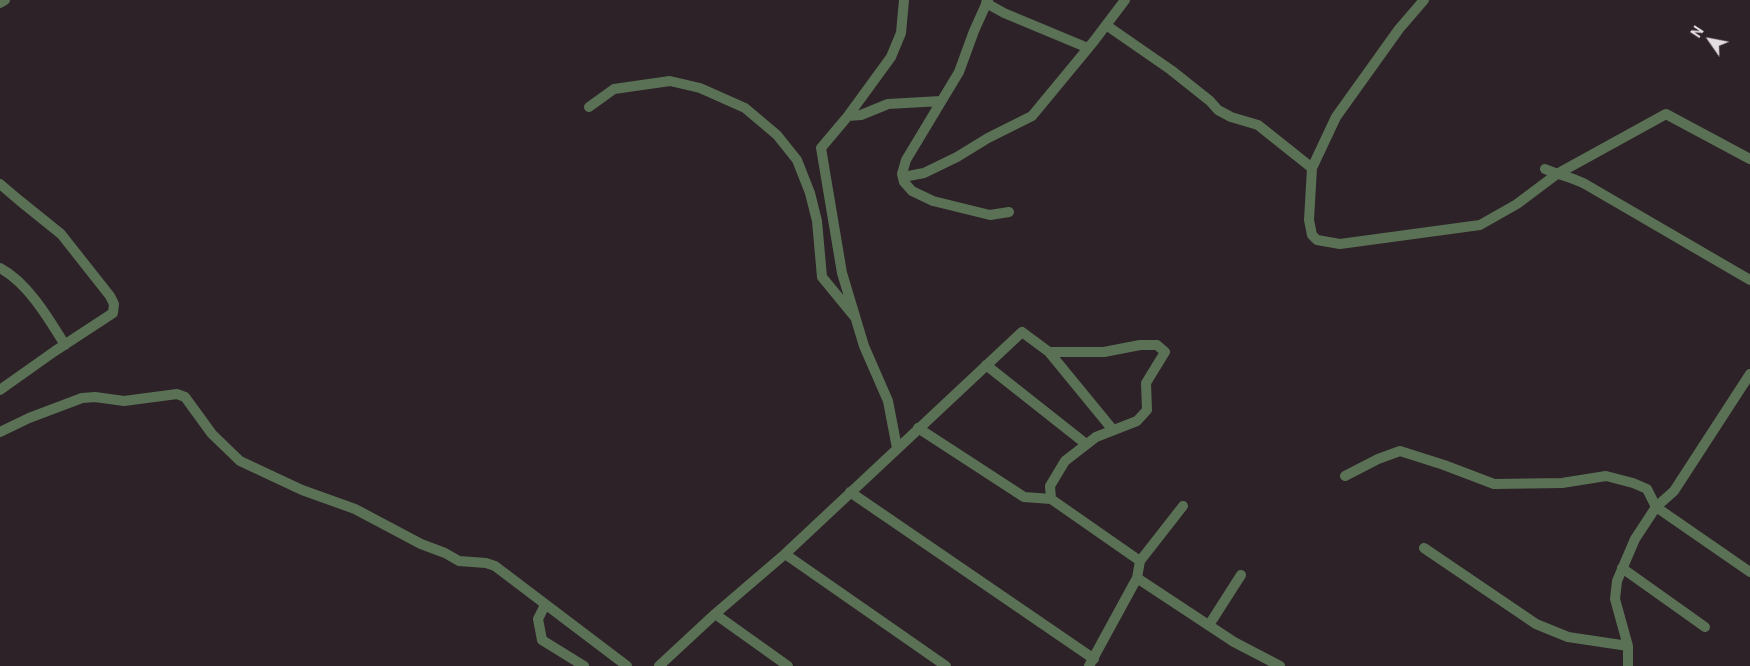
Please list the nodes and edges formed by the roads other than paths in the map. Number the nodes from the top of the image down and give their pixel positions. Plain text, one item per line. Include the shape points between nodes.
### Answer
1 (5, 0) edge
2 (904, 0) edge
3 (1124, 0) edge
4 (1424, 0) edge
5 (987, 2) edge
6 (0, 3) edge
7 (1106, 24) junction
8 (1088, 48) junction
9 (941, 101) junction
10 (589, 107) dead end
11 (848, 116) junction
12 (1750, 158) edge
13 (1312, 168) junction
14 (1545, 169) dead end
15 (1557, 174) junction
16 (903, 176) junction
17 (0, 184) edge
18 (1009, 212) dead end
19 (0, 268) edge
20 (1750, 280) edge
21 (856, 319) junction
22 (64, 345) junction
23 (1049, 352) junction
24 (986, 365) junction
25 (1750, 374) edge
26 (0, 390) edge
27 (918, 428) junction
28 (1113, 430) junction
29 (0, 432) edge
30 (1086, 444) junction
31 (897, 448) junction
32 (1346, 476) dead end
33 (850, 492) junction
34 (1051, 500) junction
35 (1183, 506) dead end
36 (1656, 507) junction
37 (1424, 548) dead end
38 (785, 554) junction
39 (1140, 561) junction
40 (1622, 568) junction
41 (1750, 572) edge
42 (1241, 575) dead end
43 (1137, 578) junction
44 (545, 605) junction
45 (715, 614) junction
46 (1209, 625) junction
47 (1705, 627) dead end
48 (1628, 646) junction
49 (1091, 662) edge
50 (584, 666) edge
51 (627, 666) edge
52 (659, 666) edge
53 (788, 666) edge
54 (946, 666) edge
55 (1280, 666) edge
56 (1628, 666) edge

1 - 6 street
2 - 11 street via 901,33 891,56
3 - 7 street
4 - 13 street via 1399,29 1336,117
5 - 8 street via 1004,13
5 - 9 street via 959,72
7 - 8 street
7 - 13 street via 1171,70 1218,110 1258,125
8 - 16 street via 1032,116 924,173
9 - 11 street via 888,104 861,115
9 - 16 street via 906,160
10 - 21 street via 614,90 670,81 700,88 745,108 777,135 797,160 817,221 822,277
11 - 21 street via 821,148 842,273
12 - 15 street via 1666,114
13 - 15 street via 1309,220 1312,235 1317,240 1340,244 1480,225 1518,204
14 - 15 street
15 - 20 street via 1585,184
16 - 18 street via 912,192 933,201 990,216
17 - 22 street via 61,234 114,304 113,314
19 - 22 street via 8,272 41,306
21 - 31 street via 888,401
22 - 26 street
23 - 24 street via 1022,332
23 - 28 street
23 - 28 street via 1104,352 1140,345 1157,345 1165,352 1146,383 1147,410 1137,421
24 - 27 street
24 - 30 street
25 - 36 street via 1674,491
27 - 31 street
27 - 34 street via 1024,497
28 - 30 street
29 - 44 street via 82,398 124,401 177,394 185,396 212,434 240,461 302,490 355,509 459,561 495,566
30 - 34 street via 1065,461 1050,486
31 - 33 street
32 - 36 street via 1400,451 1494,484 1562,482 1606,476 1647,489
33 - 38 street
33 - 49 street
34 - 39 street
35 - 39 street
36 - 40 street via 1635,539
36 - 41 street
37 - 48 street via 1536,624 1568,637
38 - 45 street
38 - 54 street
39 - 43 street
40 - 47 street
40 - 48 street via 1615,599
42 - 46 street
43 - 46 street
43 - 49 street
44 - 50 street via 538,619 542,640
44 - 51 street
45 - 52 street
45 - 53 street
46 - 55 street
48 - 56 street

